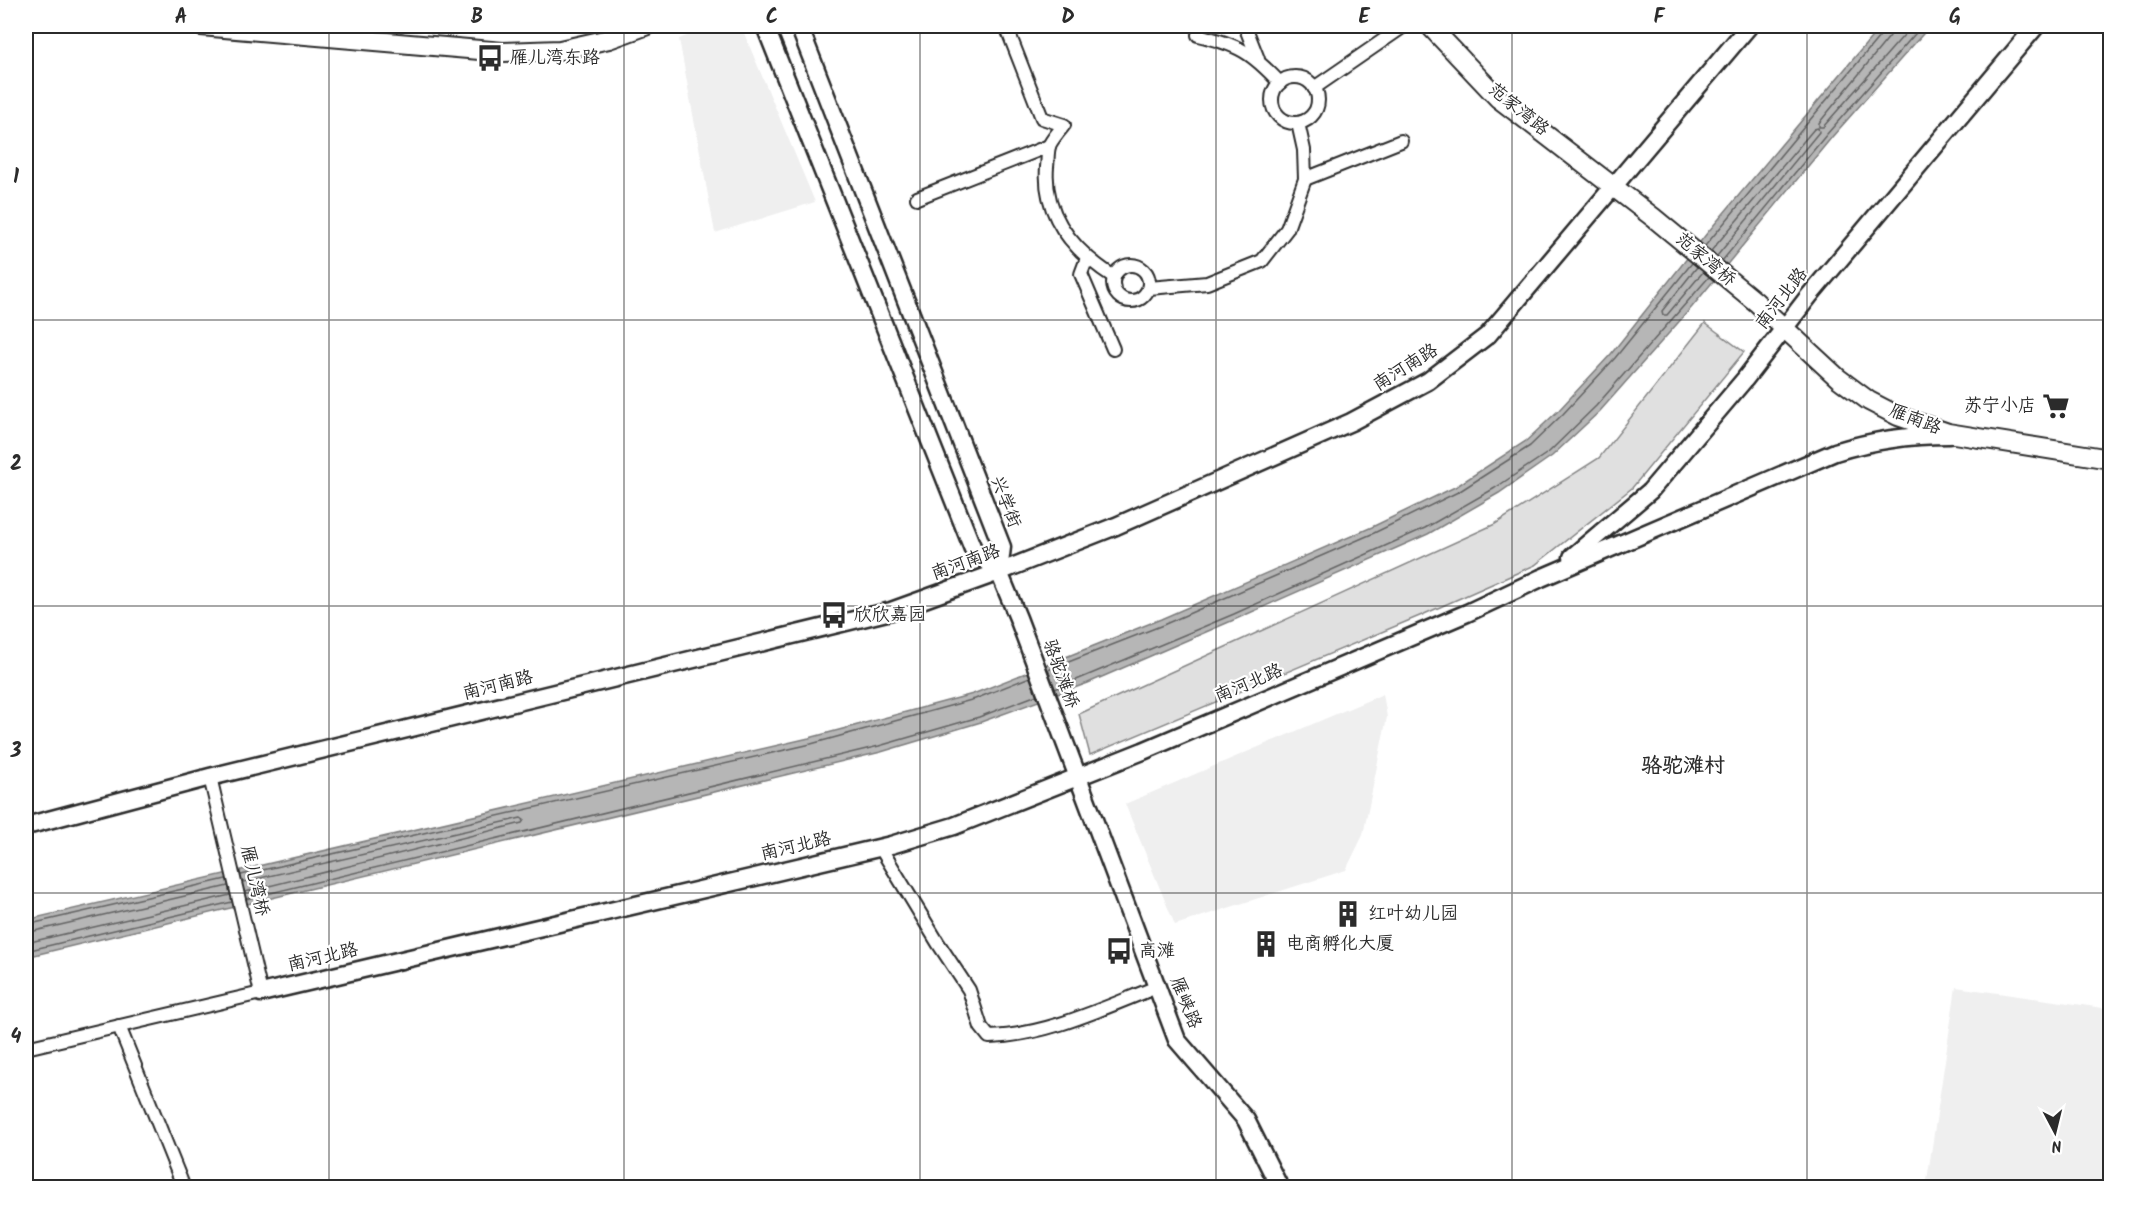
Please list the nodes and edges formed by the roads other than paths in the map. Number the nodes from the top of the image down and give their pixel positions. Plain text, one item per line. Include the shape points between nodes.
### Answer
1 (201, 26) edge
2 (645, 26) edge
3 (765, 26) edge
4 (799, 26) edge
5 (1006, 26) edge
6 (1245, 26) edge
7 (1404, 26) edge
8 (1430, 26) edge
9 (1749, 26) edge
10 (2036, 26) edge
11 (1198, 34) dead end
12 (1258, 59) junction
13 (1280, 83) junction
14 (1314, 88) junction
15 (1298, 123) junction
16 (1401, 141) dead end
17 (1049, 146) junction
18 (1305, 179) junction
19 (1614, 186) junction
20 (917, 198) dead end
21 (1654, 218) joint
22 (1087, 258) junction
23 (1114, 277) junction
24 (1149, 288) junction
25 (1756, 302) joint
26 (1784, 328) junction
27 (1113, 350) dead end
28 (1962, 435) junction
29 (2110, 459) edge
30 (999, 572) junction
31 (1541, 578) junction
32 (210, 777) junction
33 (1079, 777) junction
34 (26, 826) edge
35 (880, 848) junction
36 (1158, 987) junction
37 (261, 993) junction
38 (119, 1026) junction
39 (26, 1048) edge
40 (184, 1188) edge
41 (1280, 1188) edge

1 - 2 main road via 503,52 560,50
3 - 30 street via 973,549
4 - 30 street, 兴学街 via 1002,547
5 - 17 street via 1042,118 1064,125
6 - 12 street
7 - 14 street
8 - 19 main road, 范家湾路 via 1498,98
9 - 19 street, 南河南路
10 - 26 street, 南河北路
11 - 12 street via 1230,43
12 - 13 street
13 - 14 street via 1299,78
13 - 15 street via 1273,93 1273,106 1285,121
14 - 15 street via 1317,107 1310,118
15 - 18 street
16 - 18 street
17 - 20 street
17 - 22 street via 1046,179 1053,211 1069,240
18 - 24 street via 1287,229 1262,261 1207,284
19 - 21 main road, 范家湾路
19 - 30 street, 南河南路 via 1488,335 1428,381 1351,422 1116,526
21 - 25 main road, 范家湾桥
22 - 23 street
22 - 27 street via 1081,274
23 - 24 street via 1116,293 1126,300 1142,297
23 - 24 street via 1120,268 1137,265 1149,277
25 - 26 main road, 雁南路
26 - 28 main road, 雁南路 via 1869,401 1926,427
26 - 31 street, 南河北路 via 1650,491 1578,554
28 - 29 main road, 雁南路
28 - 31 street, 南河北路 via 1889,438 1835,452
30 - 32 street, 南河南路 via 891,611
30 - 33 street, 骆驼滩桥
31 - 33 street, 南河北路
32 - 34 street, 南河南路
32 - 37 street, 雁儿湾桥
33 - 35 street, 南河北路 via 954,826
33 - 36 street, 雁峡路
35 - 36 street via 969,990 981,1027 989,1037 1008,1037 1060,1024
35 - 37 street, 南河北路
36 - 41 street, 雁峡路 via 1177,1040 1246,1120
37 - 38 street, 南河北路
38 - 39 street, 南河北路
38 - 40 street

